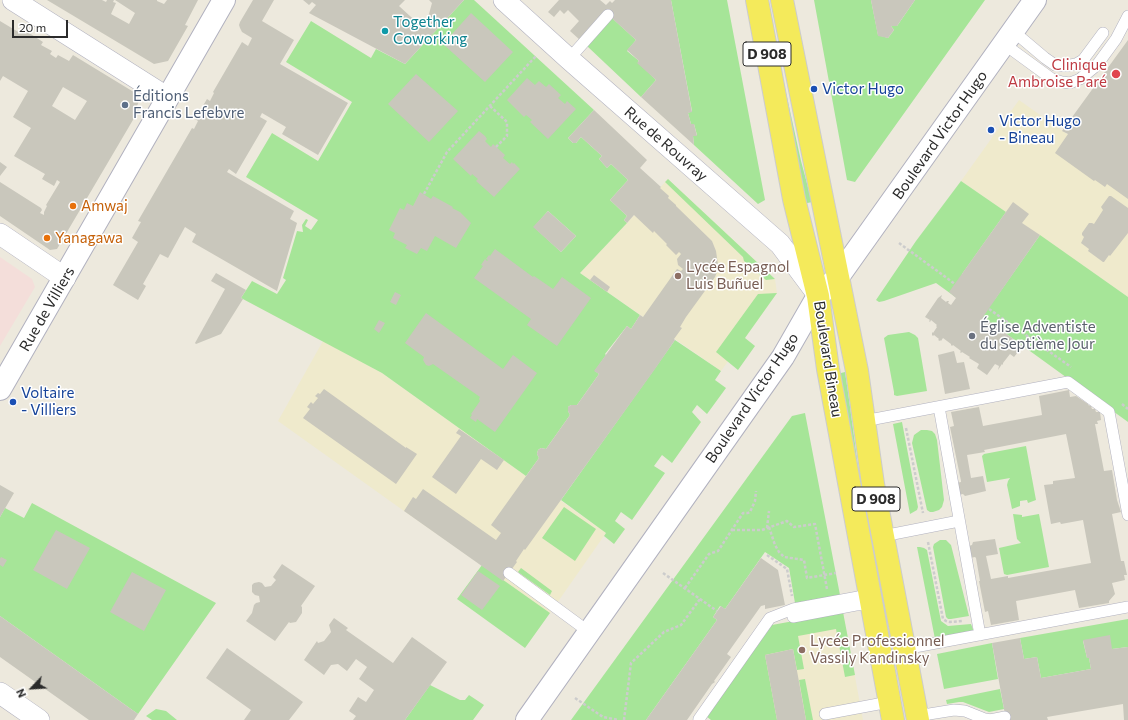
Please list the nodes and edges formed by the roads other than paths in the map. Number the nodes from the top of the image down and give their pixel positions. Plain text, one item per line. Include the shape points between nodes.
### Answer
1 (13, 0) edge
2 (224, 0) edge
3 (504, 0) edge
4 (757, 0) edge
5 (782, 0) edge
6 (1035, 0) edge
7 (608, 15) dead end
8 (1128, 16) edge
9 (1104, 33) dead end
10 (1009, 38) junction
11 (569, 59) junction
12 (168, 98) junction
13 (0, 234) edge
14 (838, 277) junction
15 (65, 278) junction
16 (818, 296) junction
17 (0, 389) edge
18 (939, 407) junction
19 (864, 421) junction
20 (1128, 515) edge
21 (960, 521) junction
22 (883, 536) junction
23 (509, 573) dead end
24 (870, 599) junction
25 (1128, 607) edge
26 (589, 632) junction
27 (980, 635) junction
28 (904, 649) junction
29 (0, 692) edge
30 (891, 711) edge
31 (825, 714) dead end
32 (1005, 717) dead end
33 (918, 718) edge
34 (39, 720) edge
35 (527, 720) edge
36 (700, 720) edge

1 - 12 street
2 - 12 street, Rue de Villiers
3 - 11 street, Rue de Rouvray
4 - 16 main road, Boulevard Bineau / D 908 via 794,199
5 - 14 main road, Boulevard Bineau / D 908
6 - 10 street, Boulevard Victor Hugo
7 - 11 lane
8 - 10 lane via 1116,39 1097,64 1080,79 1070,83 1052,79
9 - 10 lane via 1083,60 1065,66 1055,65
10 - 14 street, Boulevard Victor Hugo
11 - 16 street, Rue de Rouvray via 780,244
12 - 15 street, Rue de Villiers
13 - 15 street
14 - 16 street, Boulevard Victor Hugo
14 - 19 main road, Boulevard Bineau / D 908
15 - 17 street, Rue de Villiers
16 - 24 main road, Boulevard Bineau / D 908 via 828,369
16 - 26 street, Boulevard Victor Hugo via 783,357
18 - 19 lane
18 - 20 lane via 1068,382 1109,412
18 - 21 lane
19 - 22 main road, Boulevard Bineau / D 908
21 - 22 lane
21 - 27 lane
22 - 28 main road, Boulevard Bineau / D 908
23 - 26 lane
24 - 30 main road, Boulevard Bineau / D 908
24 - 36 lane via 770,618
25 - 27 lane
26 - 35 street, Boulevard Victor Hugo
27 - 28 lane
28 - 33 main road, Boulevard Bineau / D 908
29 - 34 street
30 - 31 lane
32 - 33 lane via 990,720 954,710

